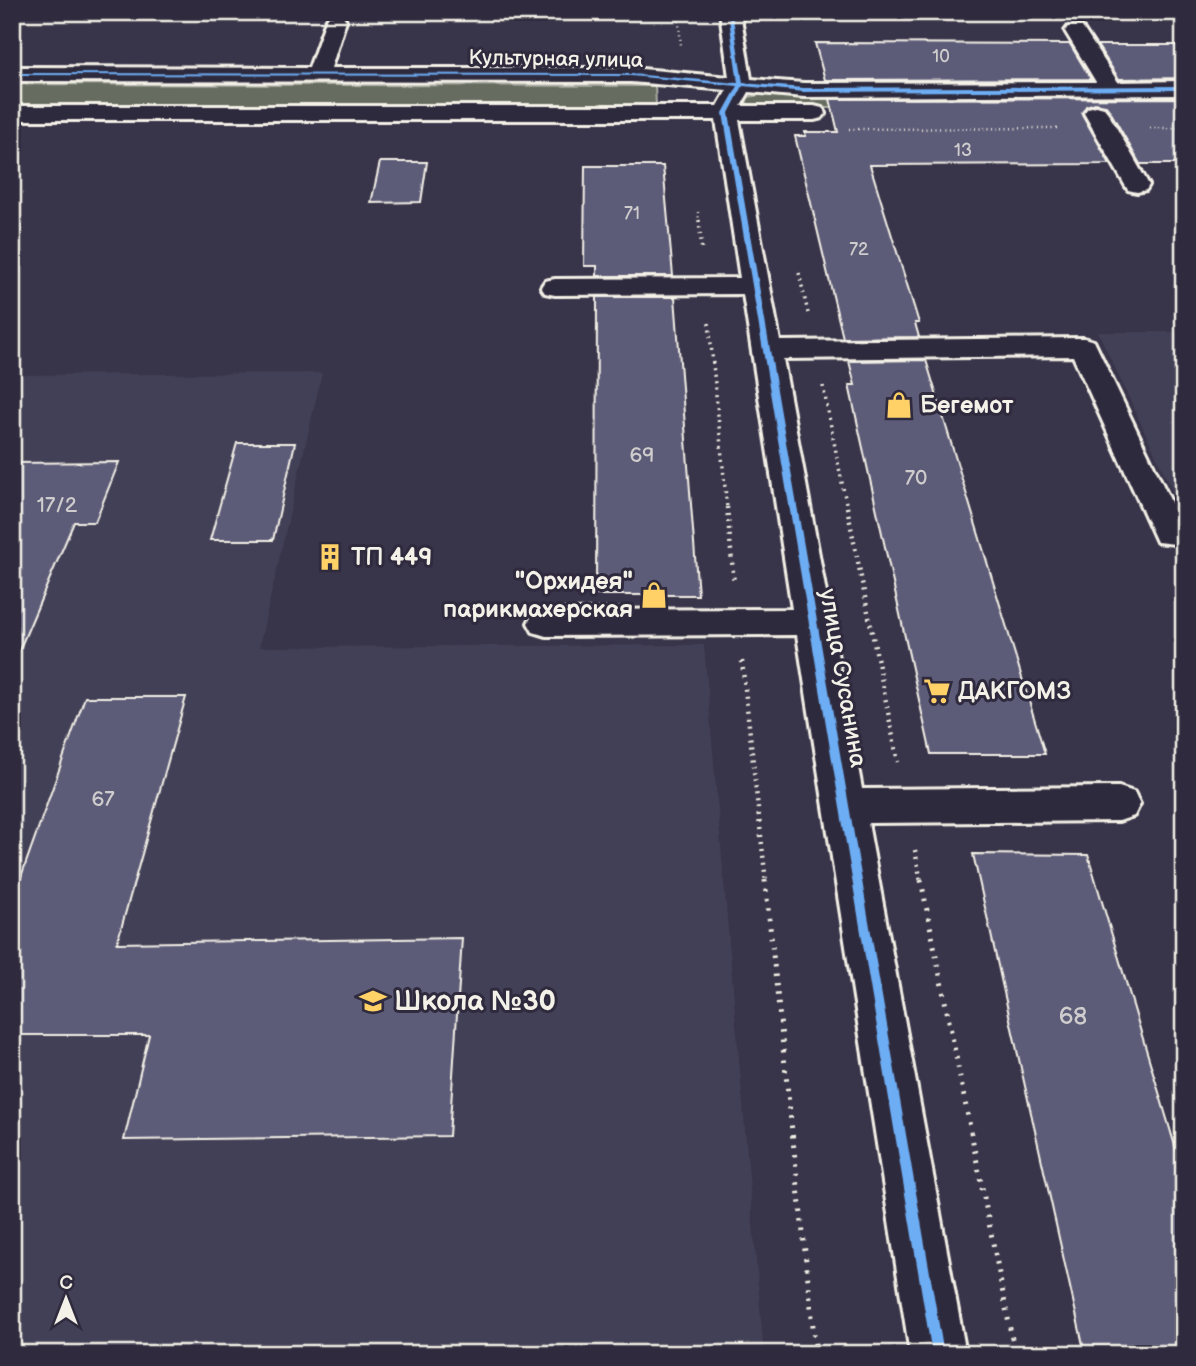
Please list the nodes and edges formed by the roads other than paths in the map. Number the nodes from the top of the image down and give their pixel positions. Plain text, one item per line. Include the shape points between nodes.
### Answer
1 (730, 12) edge
2 (336, 20) dead end
3 (1075, 32) dead end
4 (12, 74) edge
5 (318, 75) junction
6 (1111, 88) junction
7 (1184, 88) edge
8 (734, 99) junction
9 (12, 113) edge
10 (1070, 113) dead end
11 (839, 121) road end
12 (1137, 185) dead end
13 (757, 286) junction
14 (555, 287) dead end
15 (768, 350) junction
16 (1184, 534) edge
17 (814, 622) junction
18 (546, 623) dead end
19 (1119, 804) dead end
20 (845, 806) junction
21 (938, 1354) edge

1 - 8 street, улица Сусанина
2 - 5 street
3 - 6 street
4 - 5 street, Культурная улица
5 - 8 street, Культурная улица via 631,75 684,80
6 - 7 street, Культурная улица
6 - 8 street, Культурная улица via 804,90
8 - 9 street, Культурная улица
8 - 11 street, Культурная улица
8 - 13 street, улица Сусанина
10 - 12 street via 1105,118
13 - 14 street
13 - 15 street, улица Сусанина
15 - 16 street via 1084,347 1169,534
15 - 17 street, улица Сусанина
17 - 18 street
17 - 20 street, улица Сусанина
19 - 20 street
20 - 21 street, улица Сусанина

